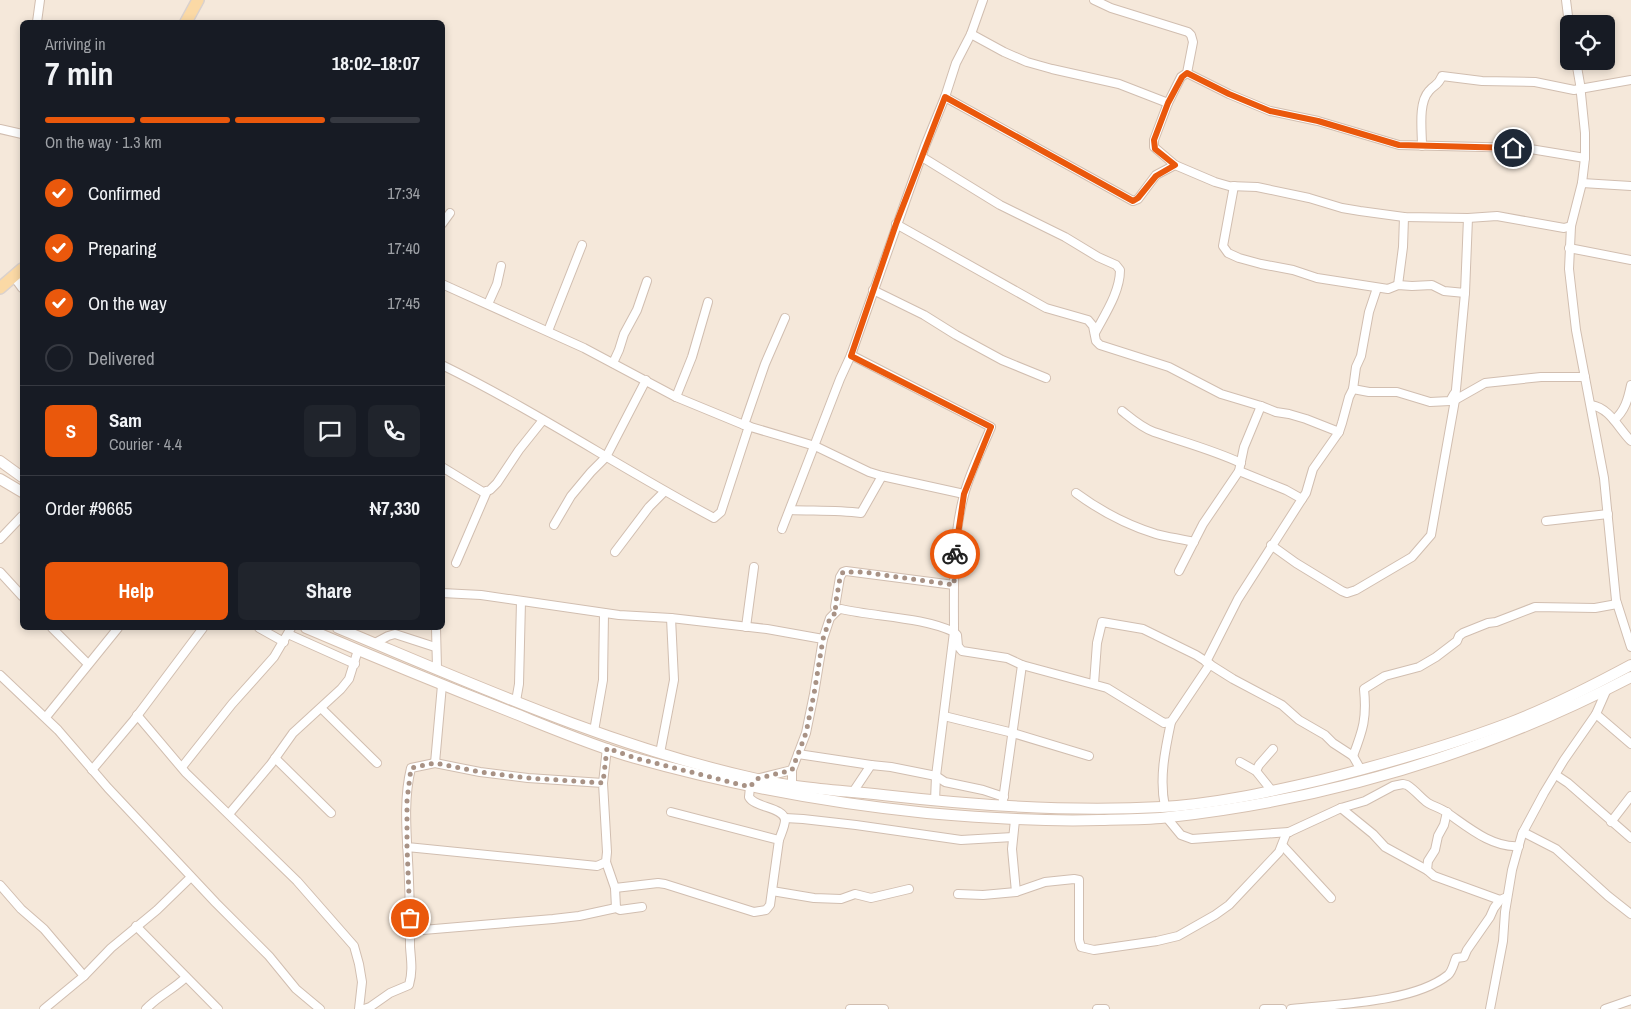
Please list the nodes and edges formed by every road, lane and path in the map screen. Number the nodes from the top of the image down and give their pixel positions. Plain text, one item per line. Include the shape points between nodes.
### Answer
1 (40, 0) edge
2 (198, 0) edge
3 (983, 0) edge
4 (1094, 0) edge
5 (1566, 0) edge
6 (1568, 15) edge
7 (37, 20) edge
8 (187, 20) edge
9 (971, 34) junction
10 (1578, 70) edge
11 (1187, 73) junction
12 (1631, 80) edge
13 (1581, 86) junction
14 (945, 97) junction
15 (1168, 103) junction
16 (0, 129) edge
17 (20, 134) edge
18 (1422, 146) junction
19 (922, 157) junction
20 (1585, 158) junction
21 (1175, 165) junction
22 (1582, 183) junction
23 (1234, 186) junction
24 (1631, 186) edge
25 (450, 212) dead end
26 (1404, 217) junction
27 (1468, 218) junction
28 (445, 220) edge
29 (896, 224) junction
30 (1567, 227) junction
31 (582, 246) dead end
32 (1569, 248) junction
33 (1631, 260) edge
34 (501, 266) dead end
35 (18, 273) edge
36 (647, 282) dead end
37 (445, 285) edge
38 (1398, 285) junction
39 (0, 288) edge
40 (1377, 288) junction
41 (873, 290) junction
42 (1465, 293) junction
43 (708, 302) dead end
44 (488, 304) junction
45 (785, 318) dead end
46 (548, 331) junction
47 (1095, 334) junction
48 (851, 356) junction
49 (614, 363) junction
50 (445, 366) edge
51 (1585, 377) junction
52 (1046, 378) dead end
53 (646, 380) junction
54 (1631, 385) edge
55 (1353, 389) junction
56 (1456, 390) junction
57 (676, 397) junction
58 (1456, 400) junction
59 (1591, 405) junction
60 (1261, 406) junction
61 (1122, 411) dead end
62 (543, 420) junction
63 (1614, 420) junction
64 (746, 426) junction
65 (1338, 432) junction
66 (1631, 441) edge
67 (815, 446) junction
68 (606, 457) junction
69 (0, 461) edge
70 (1240, 467) junction
71 (445, 468) edge
72 (20, 476) edge
73 (882, 476) junction
74 (0, 478) edge
75 (20, 491) edge
76 (487, 491) junction
77 (664, 492) junction
78 (1076, 493) dead end
79 (964, 494) junction
80 (1302, 499) junction
81 (790, 510) junction
82 (1608, 514) junction
83 (20, 518) edge
84 (1546, 521) dead end
85 (554, 525) dead end
86 (782, 529) dead end
87 (0, 539) edge
88 (1194, 542) junction
89 (1272, 545) junction
90 (615, 552) dead end
91 (456, 563) dead end
92 (754, 567) dead end
93 (1179, 571) dead end
94 (0, 572) edge
95 (954, 585) junction
96 (445, 593) edge
97 (20, 594) edge
98 (521, 601) junction
99 (1617, 604) junction
100 (838, 610) junction
101 (604, 613) junction
102 (671, 618) junction
103 (746, 626) junction
104 (54, 630) edge
105 (116, 630) edge
106 (202, 630) edge
107 (263, 630) edge
108 (311, 630) edge
109 (343, 630) edge
110 (436, 630) edge
111 (290, 631) edge
112 (954, 632) junction
113 (823, 639) junction
114 (284, 642) junction
115 (375, 643) junction
116 (435, 647) junction
117 (1631, 647) edge
118 (358, 650) junction
119 (88, 664) junction
120 (355, 664) junction
121 (1210, 664) junction
122 (1631, 665) edge
123 (1022, 666) junction
124 (437, 668) junction
125 (0, 675) edge
126 (1631, 677) edge
127 (1094, 684) junction
128 (442, 685) junction
129 (1607, 689) junction
130 (516, 701) junction
131 (321, 708) junction
132 (1596, 714) junction
133 (137, 715) junction
134 (944, 716) junction
135 (46, 717) junction
136 (1171, 722) junction
137 (594, 731) junction
138 (1013, 732) junction
139 (1631, 744) edge
140 (607, 748) junction
141 (1273, 749) dead end
142 (660, 753) junction
143 (798, 754) junction
144 (1089, 756) dead end
145 (1353, 756) junction
146 (275, 758) junction
147 (1240, 762) dead end
148 (377, 763) dead end
149 (435, 763) junction
150 (871, 765) junction
151 (182, 768) junction
152 (92, 770) junction
153 (792, 770) junction
154 (1361, 770) junction
155 (1256, 771) junction
156 (1556, 775) junction
157 (936, 776) junction
158 (603, 783) junction
159 (753, 783) junction
160 (792, 786) junction
161 (852, 792) junction
162 (1272, 792) junction
163 (1631, 796) edge
164 (934, 801) junction
165 (1003, 802) junction
166 (1165, 807) junction
167 (1341, 808) junction
168 (671, 812) dead end
169 (1447, 812) junction
170 (331, 813) dead end
171 (229, 814) junction
172 (785, 818) junction
173 (1167, 818) junction
174 (1016, 820) junction
175 (1611, 822) junction
176 (1289, 832) junction
177 (1523, 832) junction
178 (1013, 837) junction
179 (1631, 838) edge
180 (779, 840) junction
181 (1283, 846) junction
182 (1519, 846) junction
183 (407, 847) junction
184 (606, 862) junction
185 (1428, 870) junction
186 (191, 877) junction
187 (0, 885) edge
188 (615, 888) junction
189 (909, 889) dead end
190 (772, 891) junction
191 (1016, 892) junction
192 (958, 894) dead end
193 (1331, 898) dead end
194 (1504, 899) junction
195 (642, 907) dead end
196 (616, 908) junction
197 (1631, 914) edge
198 (136, 926) junction
199 (410, 931) junction
200 (84, 976) junction
201 (186, 977) junction
202 (1631, 1000) edge
203 (44, 1009) edge
204 (146, 1009) edge
205 (218, 1009) edge
206 (320, 1009) edge
207 (359, 1009) edge
208 (364, 1009) edge
209 (850, 1009) edge
210 (884, 1009) edge
211 (1099, 1009) edge
212 (1105, 1009) edge
213 (1264, 1009) edge
214 (1282, 1009) edge
215 (1292, 1009) edge
216 (1490, 1009) edge
217 (1605, 1009) edge

1 - 7 street
2 - 8 main road
3 - 9 street
4 - 11 street via 1188,32 1194,42
5 - 6 street
9 - 14 street via 956,63
9 - 15 street via 1027,62 1119,84
10 - 13 street
11 - 15 street
11 - 18 street via 1270,111 1318,121 1399,145
12 - 13 street
13 - 18 street via 1568,88 1535,82 1442,76 1428,91 1422,109
13 - 20 street
14 - 19 street
14 - 21 street via 1133,201 1156,176
15 - 21 street via 1154,144 1155,149
16 - 17 street
18 - 20 street via 1524,148
19 - 29 street
19 - 47 street via 1000,205 1116,265 1120,275 1114,297
20 - 22 street
21 - 23 street via 1215,182
22 - 24 street
22 - 30 street
23 - 26 street via 1257,187 1342,208
23 - 40 street via 1223,246 1228,253 1317,278
25 - 28 street
26 - 27 street
26 - 38 street
27 - 30 street via 1508,217
27 - 42 street
29 - 41 street
29 - 47 street via 1046,308 1088,320
30 - 32 street
31 - 46 street
32 - 33 street
32 - 51 street via 1576,330
34 - 44 street
35 - 39 main road
36 - 49 street
37 - 44 street
38 - 40 street via 1388,289
38 - 42 street via 1432,285 1444,291
40 - 55 street
41 - 48 street
41 - 52 street via 1002,360
42 - 56 street
43 - 57 street
44 - 46 street
45 - 64 street via 765,364
46 - 49 street
47 - 60 street via 1100,345 1169,367 1221,394
48 - 67 street
48 - 79 street via 991,427
49 - 53 street
50 - 62 street
51 - 58 street via 1541,377 1485,383
51 - 59 street
53 - 57 street
53 - 68 street
54 - 63 street via 1625,408
55 - 56 street via 1397,392 1430,402 1450,401
55 - 65 street
56 - 58 street
57 - 64 street
58 - 89 street via 1431,535 1412,557 1347,593
59 - 63 street via 1601,407
59 - 82 street
60 - 65 street
60 - 70 street via 1247,438
61 - 70 street via 1154,432 1178,439
62 - 68 street
62 - 76 street via 498,483
63 - 66 street
64 - 67 street
64 - 77 street via 719,516 714,518
65 - 80 street via 1313,469
67 - 73 street
67 - 81 street
68 - 77 street
68 - 85 street via 571,496
69 - 72 main road
70 - 80 street
70 - 88 street
71 - 76 street via 483,492
73 - 79 street
73 - 81 street via 861,512
74 - 75 main road
76 - 91 street
77 - 90 street
78 - 88 street via 1150,532
79 - 95 street via 957,532
80 - 89 street
81 - 86 street
82 - 84 street
82 - 99 street
83 - 87 street
88 - 93 street
89 - 121 street via 1235,604 1206,662
92 - 103 street
94 - 97 street
95 - 100 street via 846,571 840,578 835,607
95 - 112 street
96 - 98 street via 481,594
98 - 101 street
98 - 130 street
99 - 117 street
99 - 145 street via 1595,608 1528,609 1463,633 1442,654 1419,667 1385,676 1364,689 1366,711
100 - 112 street via 908,620
100 - 113 street via 830,618
101 - 102 street
101 - 137 street via 603,680
102 - 103 street
102 - 142 street via 674,680
103 - 113 street
104 - 119 street
105 - 119 street
106 - 133 street
107 - 114 street
108 - 118 main road
109 - 115 main road
110 - 116 street
111 - 114 street
111 - 120 street
112 - 123 street via 962,651 1007,658
112 - 134 street
113 - 143 street via 806,733
114 - 151 street
115 - 116 street via 395,634
115 - 124 main road
116 - 124 street
118 - 120 street
118 - 128 main road
119 - 135 street
120 - 131 street via 349,678
121 - 127 street via 1143,629 1102,622
121 - 136 street
121 - 145 street via 1282,706
122 - 154 main road via 1511,722 1433,750
123 - 127 street
123 - 138 street
124 - 130 main road
125 - 135 street
126 - 129 main road
127 - 136 street via 1107,688 1164,723
128 - 140 main road
128 - 149 street
129 - 132 street
129 - 173 main road via 1529,726 1454,754 1358,783 1230,809
130 - 137 main road
131 - 146 street via 293,733
131 - 148 street
132 - 139 street
132 - 156 street
133 - 151 street
133 - 152 street
134 - 138 street
134 - 157 street
135 - 152 street
136 - 166 street via 1163,772
137 - 142 main road
138 - 144 street
138 - 165 street
140 - 158 street
140 - 159 main road via 635,758
141 - 155 street
142 - 159 main road
143 - 150 street
143 - 153 street
145 - 154 street
146 - 170 street
146 - 171 street
147 - 155 street
149 - 158 street via 528,778
149 - 183 street via 411,768
150 - 157 street
150 - 161 street
151 - 171 street
152 - 186 street
153 - 159 street
153 - 160 street
154 - 162 main road
155 - 162 street
156 - 175 street
156 - 177 street
157 - 164 street
157 - 165 street via 945,782 983,790
158 - 184 street
159 - 160 main road
159 - 172 street via 749,797 752,802 780,812
159 - 174 main road via 862,806
160 - 161 main road
161 - 164 main road
162 - 166 main road
163 - 175 street
164 - 165 main road
165 - 166 main road via 1057,809
167 - 169 street via 1403,784 1428,803
167 - 176 street
167 - 185 street via 1386,847
168 - 180 street
169 - 182 street via 1468,828 1502,845
169 - 185 street via 1435,850 1428,861
171 - 207 street via 297,881 354,946 362,982
172 - 178 street via 961,840
172 - 180 street
173 - 174 main road
173 - 176 street via 1182,835 1192,839
174 - 178 street
175 - 179 street
176 - 181 street
177 - 182 street
177 - 197 street via 1556,849
178 - 191 street
180 - 190 street
181 - 191 street via 1222,910 1178,936 1157,941 1094,950 1081,947 1078,940 1080,883 1077,879 1045,882
181 - 193 street
182 - 194 street
183 - 184 street via 594,866
183 - 199 street
184 - 188 street
185 - 194 street via 1434,876
186 - 198 street
186 - 206 street via 269,956 296,989
187 - 200 street
188 - 190 street via 666,884 754,912 766,910
188 - 196 street
189 - 190 street via 871,898 855,894 841,899
191 - 192 street
194 - 215 street via 1494,908 1464,957 1456,958 1449,974 1424,989 1401,996
194 - 216 street via 1503,941
195 - 196 street
196 - 199 street via 553,920
198 - 200 street
198 - 201 street
199 - 208 street via 410,984
200 - 203 street
201 - 204 street
201 - 205 street
202 - 217 street
209 - 210 street
211 - 212 street
213 - 214 street

